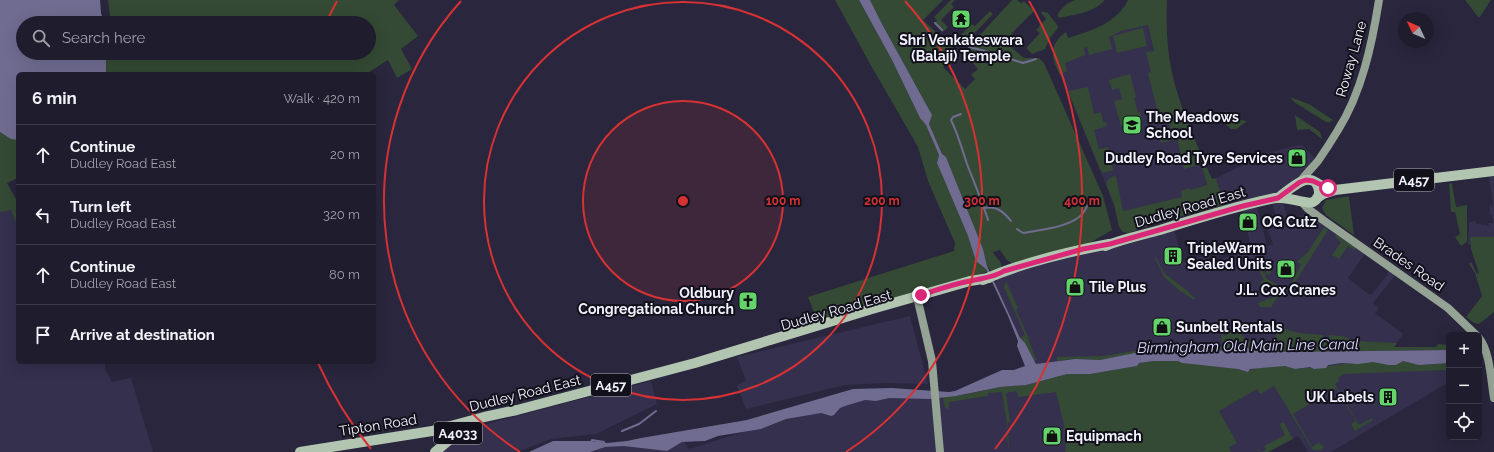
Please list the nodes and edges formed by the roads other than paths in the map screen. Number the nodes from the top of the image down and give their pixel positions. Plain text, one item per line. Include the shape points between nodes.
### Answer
1 (1379, 0) edge
2 (1315, 163) junction
3 (1494, 171) edge
4 (1300, 182) junction
5 (1316, 183) junction
6 (1335, 190) junction
7 (1278, 198) junction
8 (1317, 199) junction
9 (1300, 201) junction
10 (1322, 220) junction
11 (919, 298) junction
12 (811, 330) junction
13 (1473, 332) edge
14 (1482, 344) edge
15 (1494, 398) edge
16 (484, 418) junction
17 (460, 424) junction
18 (432, 431) junction
19 (437, 447) edge
20 (300, 452) edge
21 (431, 452) edge
22 (940, 452) edge

1 - 2 street, Roway Lane via 1371,41 1356,93 1337,131
2 - 4 street, Roway Lane
2 - 5 street
3 - 6 main road, Dudley Road East / A457
4 - 5 main road, Dudley Road East via 1310,180
4 - 7 main road, Dudley Road East
4 - 9 main road via 1296,193
5 - 6 main road, Dudley Road East / A457
5 - 8 main road via 1320,192
6 - 8 main road, Dudley Road East / A457
7 - 9 main road, Dudley Road East
7 - 11 main road, Dudley Road East via 1225,210 1086,253
8 - 9 main road, Dudley Road East via 1308,203
8 - 10 street via 1317,208
9 - 10 street, Brades Road
10 - 13 street, Brades Road via 1448,308
11 - 12 main road, Dudley Road East via 836,325 833,323
11 - 12 main road, Dudley Road East / A457 via 891,306 888,304
11 - 22 street via 932,361
12 - 16 main road, Dudley Road East / A457
14 - 15 street
16 - 17 main road, Dudley Road East / A457
16 - 19 main road, A4033
17 - 18 main road, Tipton Road / A457
17 - 19 main road, A4033 via 452,429
18 - 19 main road, A4033 via 437,436
18 - 20 main road, Tipton Road / A457
19 - 21 main road, A4033

